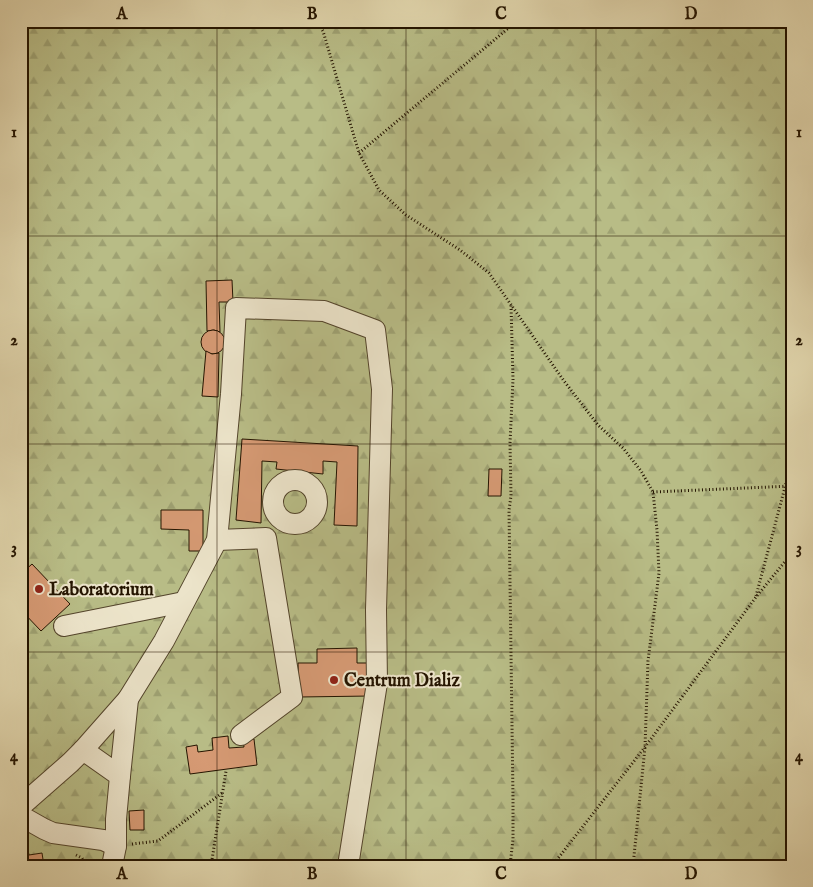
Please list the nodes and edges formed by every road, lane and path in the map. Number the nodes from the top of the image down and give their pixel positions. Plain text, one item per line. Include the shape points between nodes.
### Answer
1 (317, 21) edge
2 (517, 21) edge
3 (359, 153) junction
4 (511, 305) junction
5 (792, 461) edge
6 (792, 486) edge
7 (786, 487) junction
8 (652, 492) junction
9 (282, 520) dead end
10 (266, 538) junction
11 (217, 540) junction
12 (792, 553) edge
13 (756, 597) junction
14 (184, 602) junction
15 (64, 626) dead end
16 (128, 698) junction
17 (242, 735) dead end
18 (645, 746) junction
19 (83, 750) junction
20 (226, 772) dead end
21 (120, 776) junction
22 (222, 793) junction
23 (21, 806) edge
24 (21, 816) edge
25 (116, 846) junction
26 (112, 866) edge
27 (211, 866) edge
28 (348, 866) edge
29 (510, 866) edge
30 (552, 866) edge
31 (633, 866) edge

1 - 3 path via 323,31
2 - 3 path
3 - 4 path via 379,190 391,203 489,273
4 - 8 path via 564,382 641,471
4 - 29 path via 513,379 509,510 513,839
5 - 7 path
6 - 7 path
7 - 8 path
7 - 13 path
8 - 18 path via 659,573 648,661
9 - 10 lane
10 - 11 lane
10 - 17 lane via 292,697
11 - 14 lane
11 - 28 lane via 236,308 324,311 375,330 382,389 377,683
12 - 13 path
13 - 18 path
14 - 15 lane
14 - 16 lane
16 - 19 lane
16 - 21 lane
18 - 30 path
18 - 31 path
19 - 21 lane
19 - 23 lane
20 - 22 path
21 - 25 lane
22 - 25 path via 158,841
22 - 27 path
24 - 25 lane via 53,833 103,840
25 - 26 lane

